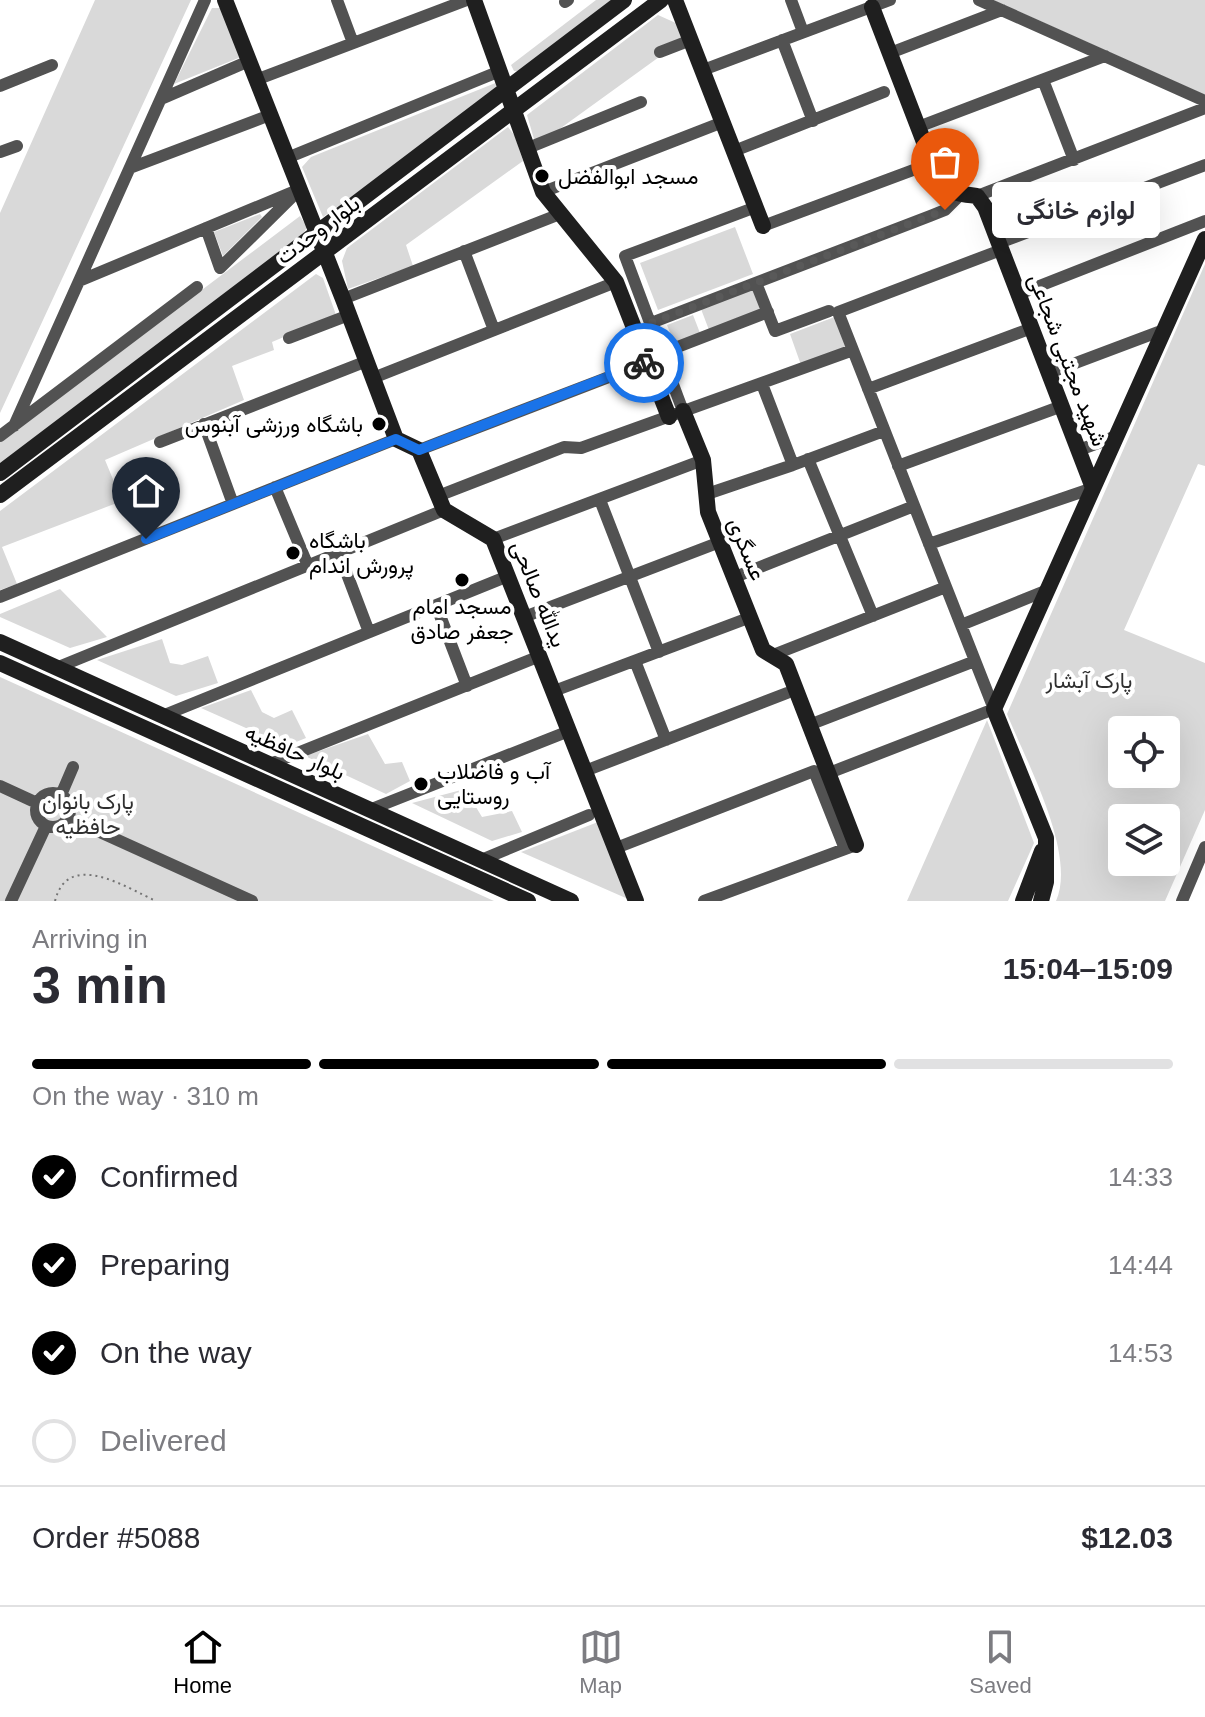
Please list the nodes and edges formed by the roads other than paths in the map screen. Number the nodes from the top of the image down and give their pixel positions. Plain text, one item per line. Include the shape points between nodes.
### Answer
1 (205, 0) edge
2 (337, 0) edge
3 (467, 0) edge
4 (474, 0) edge
5 (624, 0) edge
6 (661, 0) edge
7 (675, 0) edge
8 (791, 0) edge
9 (890, 0) edge
10 (979, 0) edge
11 (227, 1) edge
12 (872, 7) junction
13 (1002, 10) junction
14 (803, 32) junction
15 (691, 40) junction
16 (782, 40) junction
17 (353, 43) junction
18 (660, 52) dead end
19 (890, 53) junction
20 (1105, 56) junction
21 (249, 61) junction
22 (52, 65) dead end
23 (703, 70) junction
24 (500, 71) junction
25 (256, 80) junction
26 (1043, 80) junction
27 (0, 86) edge
28 (507, 88) junction
29 (884, 92) dead end
30 (161, 99) junction
31 (1205, 101) edge
32 (641, 102) dead end
33 (1205, 108) edge
34 (515, 111) junction
35 (270, 115) junction
36 (813, 121) junction
37 (723, 122) junction
38 (918, 127) junction
39 (17, 146) dead end
40 (528, 148) junction
41 (734, 151) junction
42 (0, 152) edge
43 (287, 158) junction
44 (1074, 160) junction
45 (932, 163) junction
46 (1205, 165) edge
47 (130, 168) junction
48 (300, 189) junction
49 (543, 192) junction
50 (969, 195) junction
51 (756, 207) junction
52 (560, 214) junction
53 (1205, 221) edge
54 (763, 226) joint
55 (206, 228) junction
56 (317, 232) junction
57 (1205, 239) edge
58 (1000, 247) junction
59 (464, 251) junction
60 (324, 252) junction
61 (79, 281) junction
62 (616, 282) junction
63 (756, 283) junction
64 (197, 287) dead end
65 (1019, 294) junction
66 (346, 307) junction
67 (768, 312) junction
68 (834, 312) junction
69 (651, 323) junction
70 (1032, 328) junction
71 (494, 330) junction
72 (1162, 335) junction
73 (289, 338) dead end
74 (648, 340) junction
75 (853, 350) junction
76 (655, 358) junction
77 (367, 361) junction
78 (1049, 373) junction
79 (373, 378) junction
80 (762, 384) junction
81 (868, 389) junction
82 (1062, 406) junction
83 (676, 414) junction
84 (204, 424) junction
85 (14, 426) junction
86 (884, 431) junction
87 (0, 436) edge
88 (1117, 436) junction
89 (396, 439) junction
90 (160, 442) dead end
91 (419, 450) junction
92 (1079, 450) junction
93 (808, 459) junction
94 (703, 460) junction
95 (793, 465) junction
96 (898, 466) junction
97 (0, 473) edge
98 (275, 487) junction
99 (1093, 488) junction
100 (707, 494) junction
101 (0, 495) edge
102 (600, 500) junction
103 (441, 503) junction
104 (233, 504) junction
105 (914, 506) junction
106 (840, 536) junction
107 (493, 539) junction
108 (720, 542) junction
109 (929, 544) junction
110 (339, 553) junction
111 (308, 566) junction
112 (508, 576) junction
113 (630, 577) junction
114 (735, 577) junction
115 (946, 587) junction
116 (1045, 591) dead end
117 (0, 597) edge
118 (436, 605) junction
119 (873, 616) junction
120 (524, 617) junction
121 (743, 620) dead end
122 (961, 625) junction
123 (369, 632) junction
124 (0, 642) edge
125 (659, 652) junction
126 (773, 655) junction
127 (540, 656) junction
128 (635, 661) junction
129 (975, 661) junction
130 (0, 663) edge
131 (56, 668) junction
132 (467, 686) junction
133 (554, 691) junction
134 (787, 693) dead end
135 (994, 709) junction
136 (162, 716) junction
137 (809, 725) junction
138 (569, 731) junction
139 (666, 740) junction
140 (270, 764) junction
141 (73, 767) dead end
142 (585, 771) junction
143 (822, 772) junction
144 (262, 783) junction
145 (0, 786) edge
146 (61, 795) junction
147 (37, 803) junction
148 (369, 810) junction
149 (589, 815) dead end
150 (69, 818) junction
151 (46, 826) junction
152 (1046, 838) junction
153 (851, 847) joint
154 (1205, 847) edge
155 (616, 848) junction
156 (481, 860) junction
157 (11, 901) edge
158 (252, 901) edge
159 (528, 901) edge
160 (571, 901) edge
161 (636, 901) edge
162 (704, 901) edge
163 (1023, 901) edge
164 (1041, 901) edge
165 (1182, 901) edge

1 - 30 street
2 - 17 street
3 - 17 street
4 - 24 street, عسگری
5 - 28 street, بلوار وحدت
6 - 34 street, بلوار وحدت
7 - 15 street
8 - 14 street
9 - 12 street
10 - 13 street
11 - 21 street
12 - 14 street
12 - 19 street, شهید مجتبی شجاعی
13 - 19 street
13 - 20 street
14 - 16 street
15 - 18 street
15 - 23 street
16 - 23 street
16 - 36 street
17 - 25 street
19 - 38 street, شهید مجتبی شجاعی
20 - 26 street
20 - 31 street
21 - 25 street
21 - 30 street
22 - 27 street
23 - 37 street
24 - 28 street, عسگری
24 - 43 street
25 - 35 street
26 - 38 street
26 - 44 street
28 - 34 street, عسگری
28 - 56 street, بلوار وحدت
29 - 36 street
30 - 47 street
32 - 40 street
33 - 44 street
34 - 40 street, عسگری
34 - 60 street, بلوار وحدت
35 - 43 street
35 - 47 street
36 - 41 street
37 - 41 street
37 - 49 street
38 - 45 street, شهید مجتبی شجاعی
39 - 42 street
40 - 49 street, عسگری
41 - 51 street
43 - 48 street
44 - 50 street
45 - 50 street, شهید مجتبی شجاعی via 945,187
45 - 54 street
46 - 58 street
47 - 61 street
48 - 55 street
48 - 55 street via 220,268
48 - 56 street
49 - 52 street, عسگری
50 - 58 street, شهید مجتبی شجاعی via 985,207
50 - 63 street via 945,210
51 - 54 street
51 - 69 street via 625,256
52 - 59 street
52 - 62 street, عسگری
53 - 65 street
55 - 61 street
56 - 60 street
56 - 97 street, بلوار وحدت
57 - 72 street
58 - 65 street, شهید مجتبی شجاعی
58 - 68 street
59 - 66 street
59 - 71 street
60 - 66 street
60 - 101 street, بلوار وحدت
61 - 85 street
62 - 71 street
62 - 74 street, عسگری
63 - 67 street
63 - 69 street
64 - 85 street
65 - 70 street, شهید مجتبی شجاعی
66 - 73 street
66 - 77 street
67 - 68 street via 775,331
67 - 76 street
68 - 75 street
69 - 74 street
70 - 78 street, شهید مجتبی شجاعی
70 - 81 street
71 - 79 street
72 - 78 street via 1158,332
72 - 88 street
74 - 76 street, عسگری
75 - 80 street
75 - 81 street
76 - 83 street, عسگری
76 - 91 street
77 - 79 street
77 - 84 street
78 - 82 street, شهید مجتبی شجاعی
79 - 89 street
80 - 83 street
80 - 95 street
81 - 86 street
82 - 92 street, شهید مجتبی شجاعی
82 - 96 street
83 - 94 street, عسگری
83 - 103 street via 581,448 564,447
84 - 90 street
84 - 104 street
85 - 87 street
86 - 93 street
86 - 96 street
88 - 92 street
88 - 99 street
89 - 91 street
89 - 98 street
91 - 103 street
92 - 99 street, شهید مجتبی شجاعی
93 - 95 street
93 - 106 street
94 - 100 street, عسگری
94 - 102 street
95 - 100 street
96 - 105 street
98 - 104 street
98 - 111 street
99 - 109 street
99 - 135 street
100 - 108 street, عسگری
102 - 107 street
102 - 113 street
103 - 107 street, یدالله صالحی
103 - 110 street
104 - 117 street
105 - 106 street
105 - 109 street
106 - 114 street
106 - 119 street
107 - 112 street, یدالله صالحی
108 - 113 street
108 - 114 street, عسگری
109 - 115 street
110 - 111 street
110 - 123 street
111 - 131 street
112 - 118 street
112 - 120 street, یدالله صالحی
113 - 120 street
113 - 125 street
114 - 126 street, عسگری via 763,650
115 - 119 street
115 - 122 street
116 - 122 street
118 - 123 street
118 - 132 street
119 - 126 street
120 - 127 street, یدالله صالحی
121 - 125 street
122 - 129 street
123 - 136 street
124 - 131 street, بلوار حافظیه
125 - 128 street
126 - 137 street, عسگری via 786,664
127 - 132 street
127 - 133 street, یدالله صالحی
128 - 133 street
128 - 139 street
129 - 135 street
129 - 137 street
130 - 144 street, بلوار حافظیه
131 - 136 street, بلوار حافظیه
132 - 140 street
133 - 138 street, یدالله صالحی
134 - 139 street
135 - 143 street
135 - 152 street
136 - 140 street, بلوار حافظیه
137 - 143 street, عسگری
138 - 142 street, یدالله صالحی
138 - 148 street
139 - 142 street
140 - 144 street
140 - 148 street, بلوار حافظیه
141 - 146 street
142 - 155 street, یدالله صالحی
143 - 153 street, عسگری
143 - 155 street
144 - 159 street, بلوار حافظیه
145 - 147 street
146 - 147 street via 47,794
146 - 150 street via 70,804
147 - 151 street via 37,817
148 - 156 street, بلوار حافظیه
149 - 156 street
150 - 151 street via 59,827
150 - 158 street
151 - 157 street
152 - 163 street
152 - 164 street
153 - 162 street
154 - 165 street
155 - 161 street, یدالله صالحی
156 - 160 street, بلوار حافظیه

